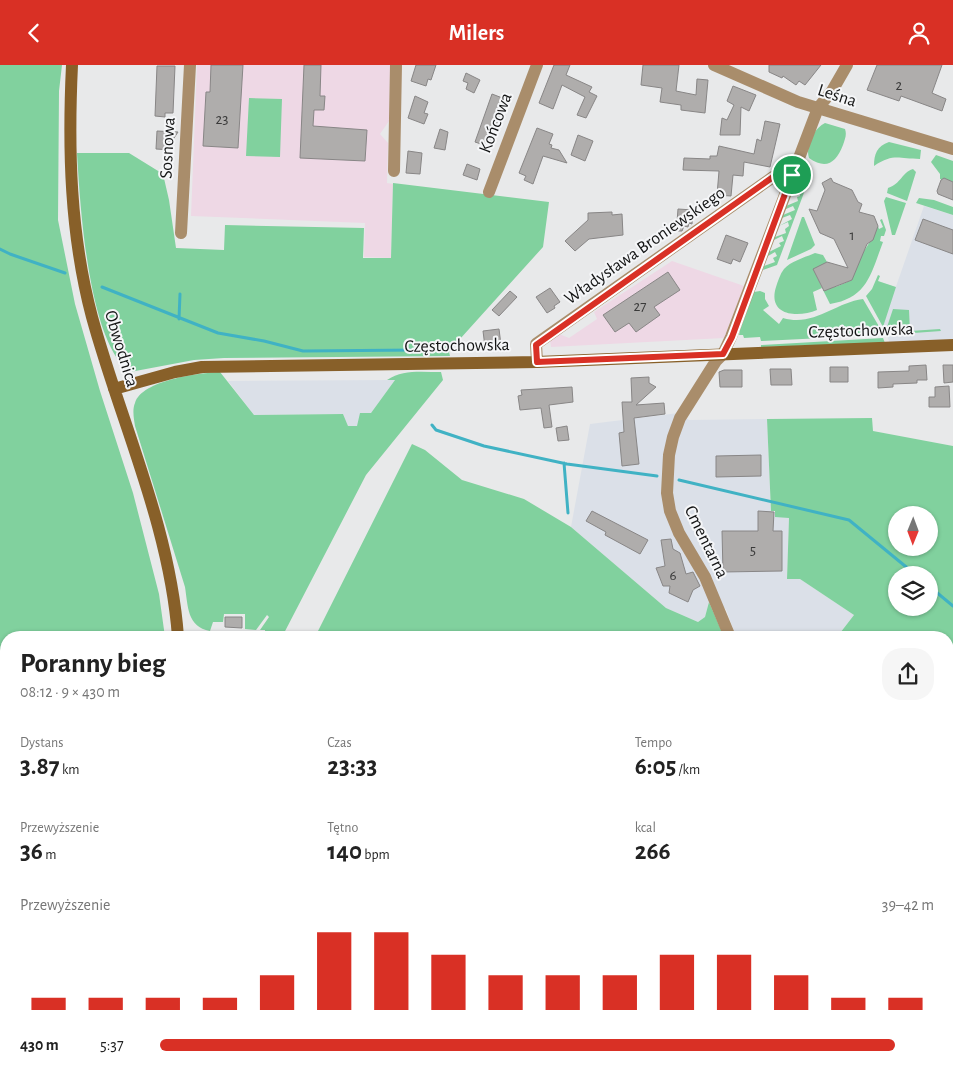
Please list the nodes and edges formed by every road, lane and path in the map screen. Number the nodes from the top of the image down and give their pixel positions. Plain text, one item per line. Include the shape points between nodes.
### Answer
1 (72, 65) edge
2 (190, 65) edge
3 (396, 65) edge
4 (537, 65) edge
5 (714, 65) edge
6 (847, 65) edge
7 (818, 108) junction
8 (953, 149) edge
9 (394, 171) dead end
10 (792, 175) junction
11 (489, 192) dead end
12 (181, 233) dead end
13 (953, 345) edge
14 (723, 354) junction
15 (537, 362) junction
16 (114, 389) junction
17 (177, 631) edge
18 (728, 631) edge

1 - 16 street, Obwodnica via 70,158 78,246 92,317
2 - 12 street, Sosnowa
3 - 9 street
4 - 11 street, Końcowa
5 - 7 street, Leśna
6 - 7 street
7 - 8 street, Leśna
7 - 10 street
10 - 14 street
10 - 15 street, Władysława Broniewskiego via 773,177 536,345
13 - 14 street, Częstochowska
14 - 15 street, Częstochowska
14 - 18 street, Cmentarna via 680,419 669,455 667,493 676,525 705,577
15 - 16 street, Częstochowska via 202,367
16 - 17 street, Obwodnica via 163,546

